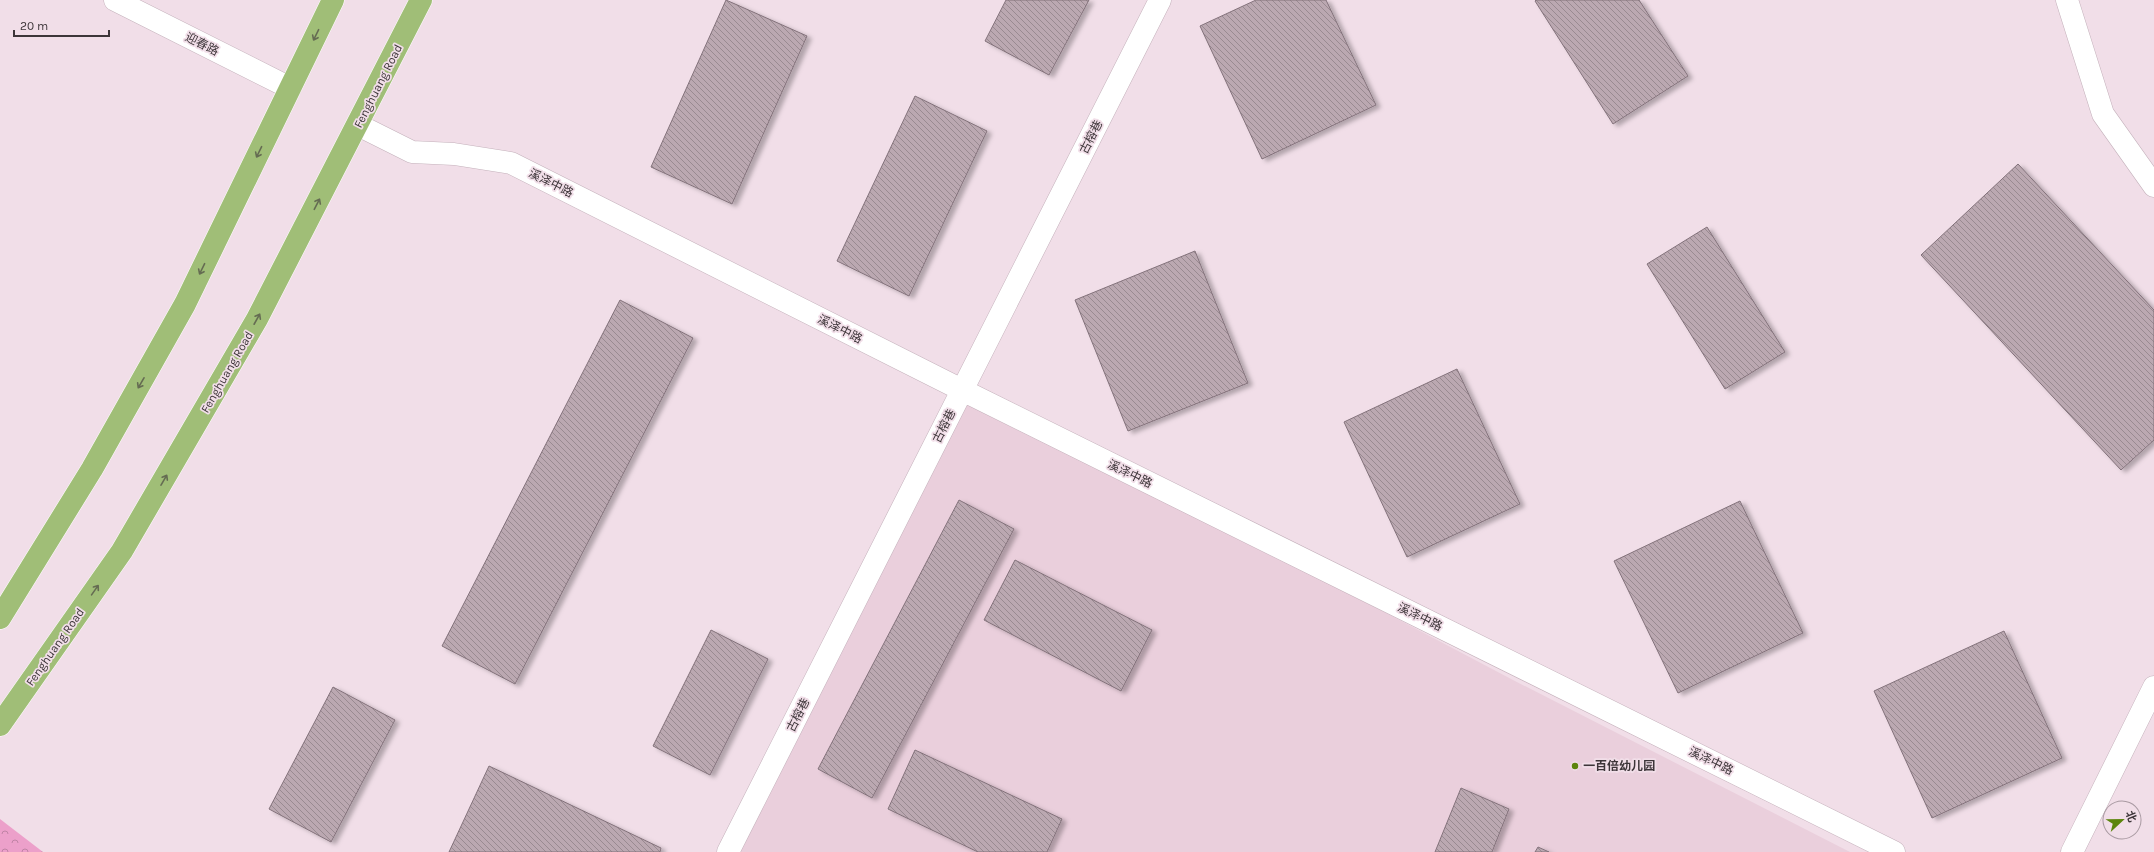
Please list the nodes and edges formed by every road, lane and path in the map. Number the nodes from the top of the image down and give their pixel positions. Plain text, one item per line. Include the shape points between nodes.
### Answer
1 (115, 0) edge
2 (334, 0) edge
3 (421, 0) edge
4 (1160, 0) edge
5 (2067, 0) edge
6 (290, 88) junction
7 (358, 125) junction
8 (2154, 186) edge
9 (962, 390) junction
10 (0, 618) edge
11 (2154, 687) edge
12 (0, 725) edge
13 (728, 852) edge
14 (1894, 852) edge
15 (2072, 852) edge

1 - 6 street, 迎春路
2 -> 6 highway
3 - 7 highway, Fenghuang Road
4 - 9 street, 古榕巷
5 - 8 street via 2103,114
6 -> 10 highway via 185,304 92,469
7 - 9 street, 溪泽中路 via 412,152 454,154 511,163
12 -> 7 highway, Fenghuang Road via 122,551 257,319
9 - 13 street, 古榕巷
9 - 14 street, 溪泽中路
11 - 15 street

